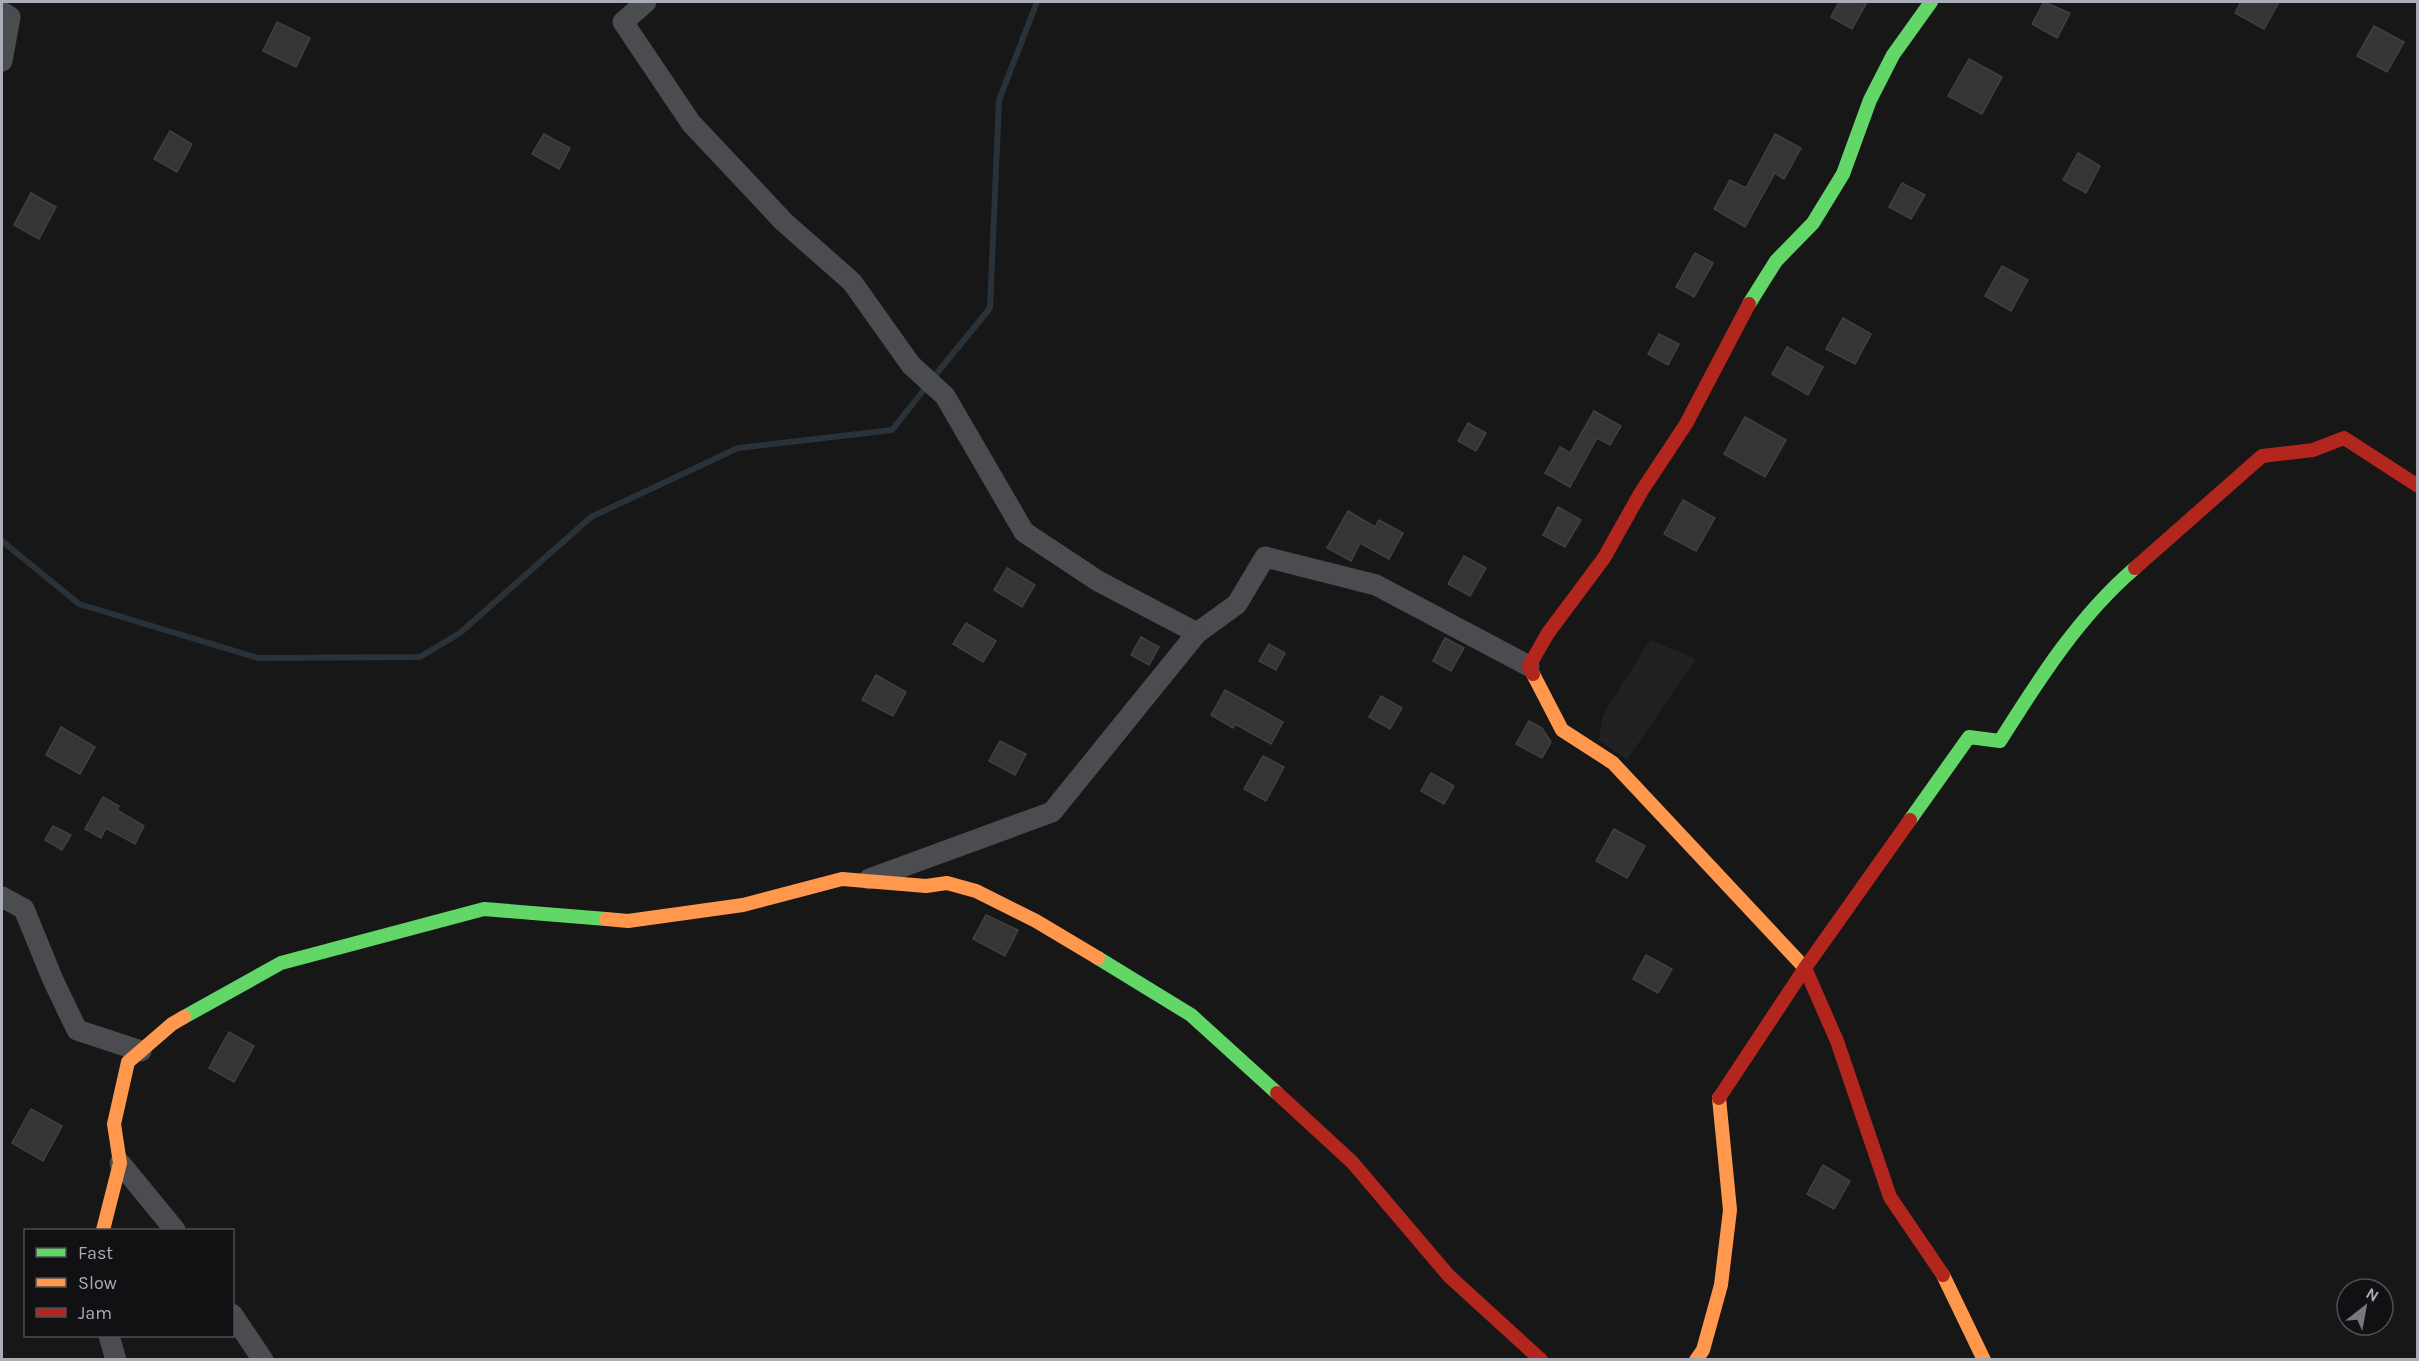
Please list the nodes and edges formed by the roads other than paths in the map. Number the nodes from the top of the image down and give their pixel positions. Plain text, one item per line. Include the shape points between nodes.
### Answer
1 (646, 2) edge
2 (1931, 2) edge
3 (2, 12) edge
4 (2, 61) edge
5 (2418, 486) edge
6 (1197, 633) junction
7 (1529, 666) junction
8 (864, 881) junction
9 (2, 897) edge
10 (1805, 968) junction
11 (141, 1050) junction
12 (120, 1162) junction
13 (103, 1229) edge
14 (174, 1229) edge
15 (234, 1317) edge
16 (110, 1337) edge
17 (116, 1359) edge
18 (263, 1359) edge
19 (1541, 1359) edge
20 (1696, 1359) edge
21 (1984, 1359) edge

1 - 6 street via 623,22 691,123 784,222 852,282 911,365 945,396 1024,532 1098,581
2 - 7 street via 1893,56 1870,100 1843,174 1813,223 1776,261 1755,293 1686,424 1604,558 1548,633
3 - 4 street via 10,17
5 - 10 street via 2344,438 2313,450 2262,456 2107,592 2043,673 2000,741 1969,737
6 - 7 street via 1237,604 1265,557 1376,585
6 - 8 street via 1052,812
7 - 10 street via 1562,729 1613,763
8 - 11 street via 842,879 743,905 628,921 484,909 280,963 172,1024
8 - 19 street via 926,886 947,883 976,891 1035,921 1191,1015 1352,1162 1449,1276
9 - 11 street via 24,909 77,1030
10 - 20 street via 1717,1101 1730,1210 1721,1285 1703,1350
10 - 21 street via 1837,1041 1890,1197 1943,1275
11 - 12 street via 128,1062 114,1124
12 - 13 street
12 - 14 street
15 - 18 street
16 - 17 street

